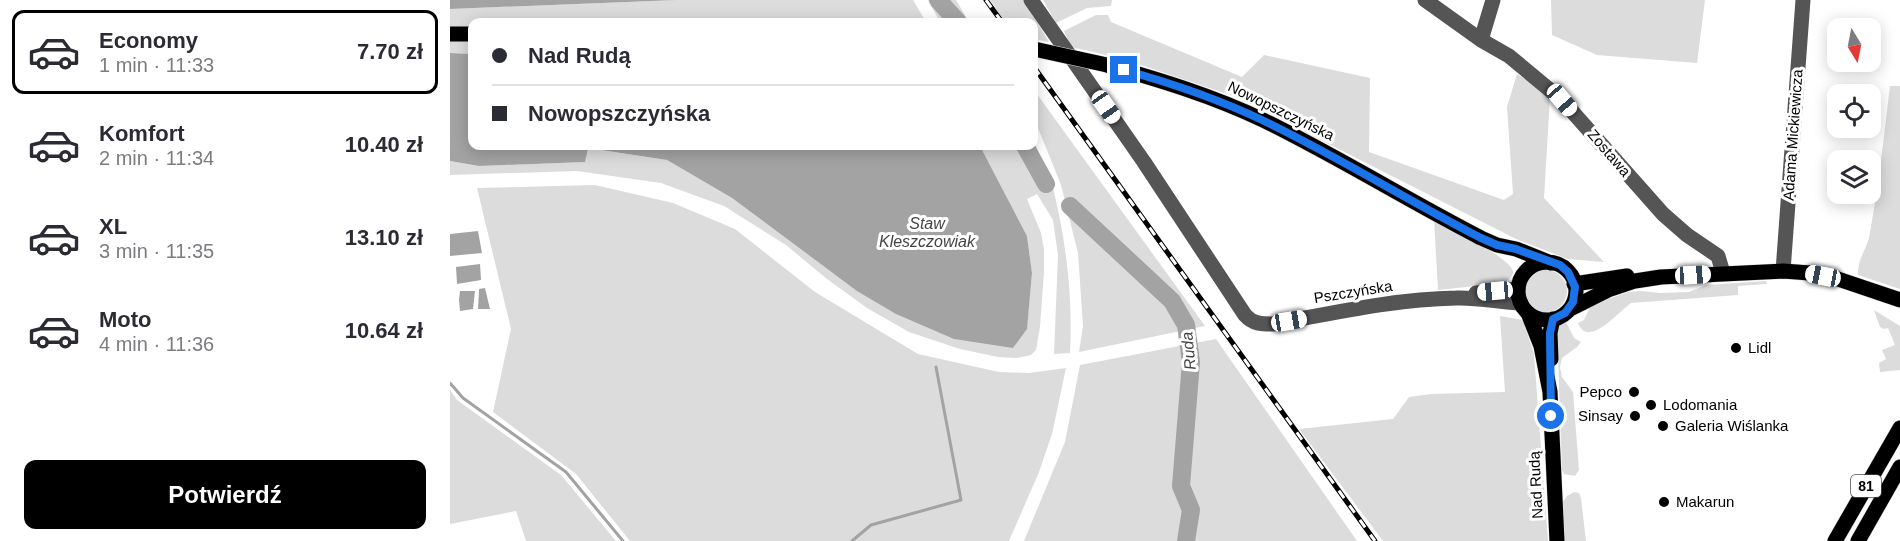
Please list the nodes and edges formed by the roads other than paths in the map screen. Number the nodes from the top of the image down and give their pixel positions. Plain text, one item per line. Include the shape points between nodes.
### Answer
1 (1031, 0) edge
2 (1425, 0) edge
3 (1492, 0) edge
4 (1803, 0) edge
5 (450, 34) edge
6 (468, 34) edge
7 (1481, 40) junction
8 (1038, 50) edge
9 (1497, 245) junction
10 (1551, 263) junction
11 (1782, 271) junction
12 (1724, 273) junction
13 (1523, 274) junction
14 (1661, 277) junction
15 (1574, 284) junction
16 (1875, 293) junction
17 (1900, 300) edge
18 (1522, 302) junction
19 (1570, 309) junction
20 (1900, 312) edge
21 (1553, 319) junction
22 (1550, 392) junction
23 (1900, 428) edge
24 (1900, 467) edge
25 (1557, 541) edge
26 (1835, 541) edge
27 (1858, 541) edge

1 - 18 street, Pszczyńska via 1245,315 1254,322 1273,324 1477,293
2 - 7 street, Zostawa
3 - 7 street
4 - 11 street, Adama Mickiewicza
5 - 6 main road
7 - 12 street, Zostawa via 1509,56 1562,100 1663,214 1718,256
8 - 9 main road, Nowopszczyńska, bridge via 1158,79 1212,98 1262,120
9 - 10 main road, Nowopszczyńska
9 - 13 main road, Nowopszczyńska
10 - 13 main road via 1536,265
10 - 15 main road via 1563,267
11 - 12 main road
11 - 16 main road via 1834,278
12 - 14 main road
13 - 18 main road
14 - 15 main road via 1634,275
14 - 19 main road via 1635,281
15 - 19 main road
16 - 17 main road
16 - 20 main road
18 - 21 main road via 1541,319
18 - 22 main road, Nad Rudą via 1541,346
19 - 21 main road
21 - 22 main road, Nad Rudą
22 - 25 main road, Nad Rudą
23 - 26 main road, 81
24 - 27 main road, 81

